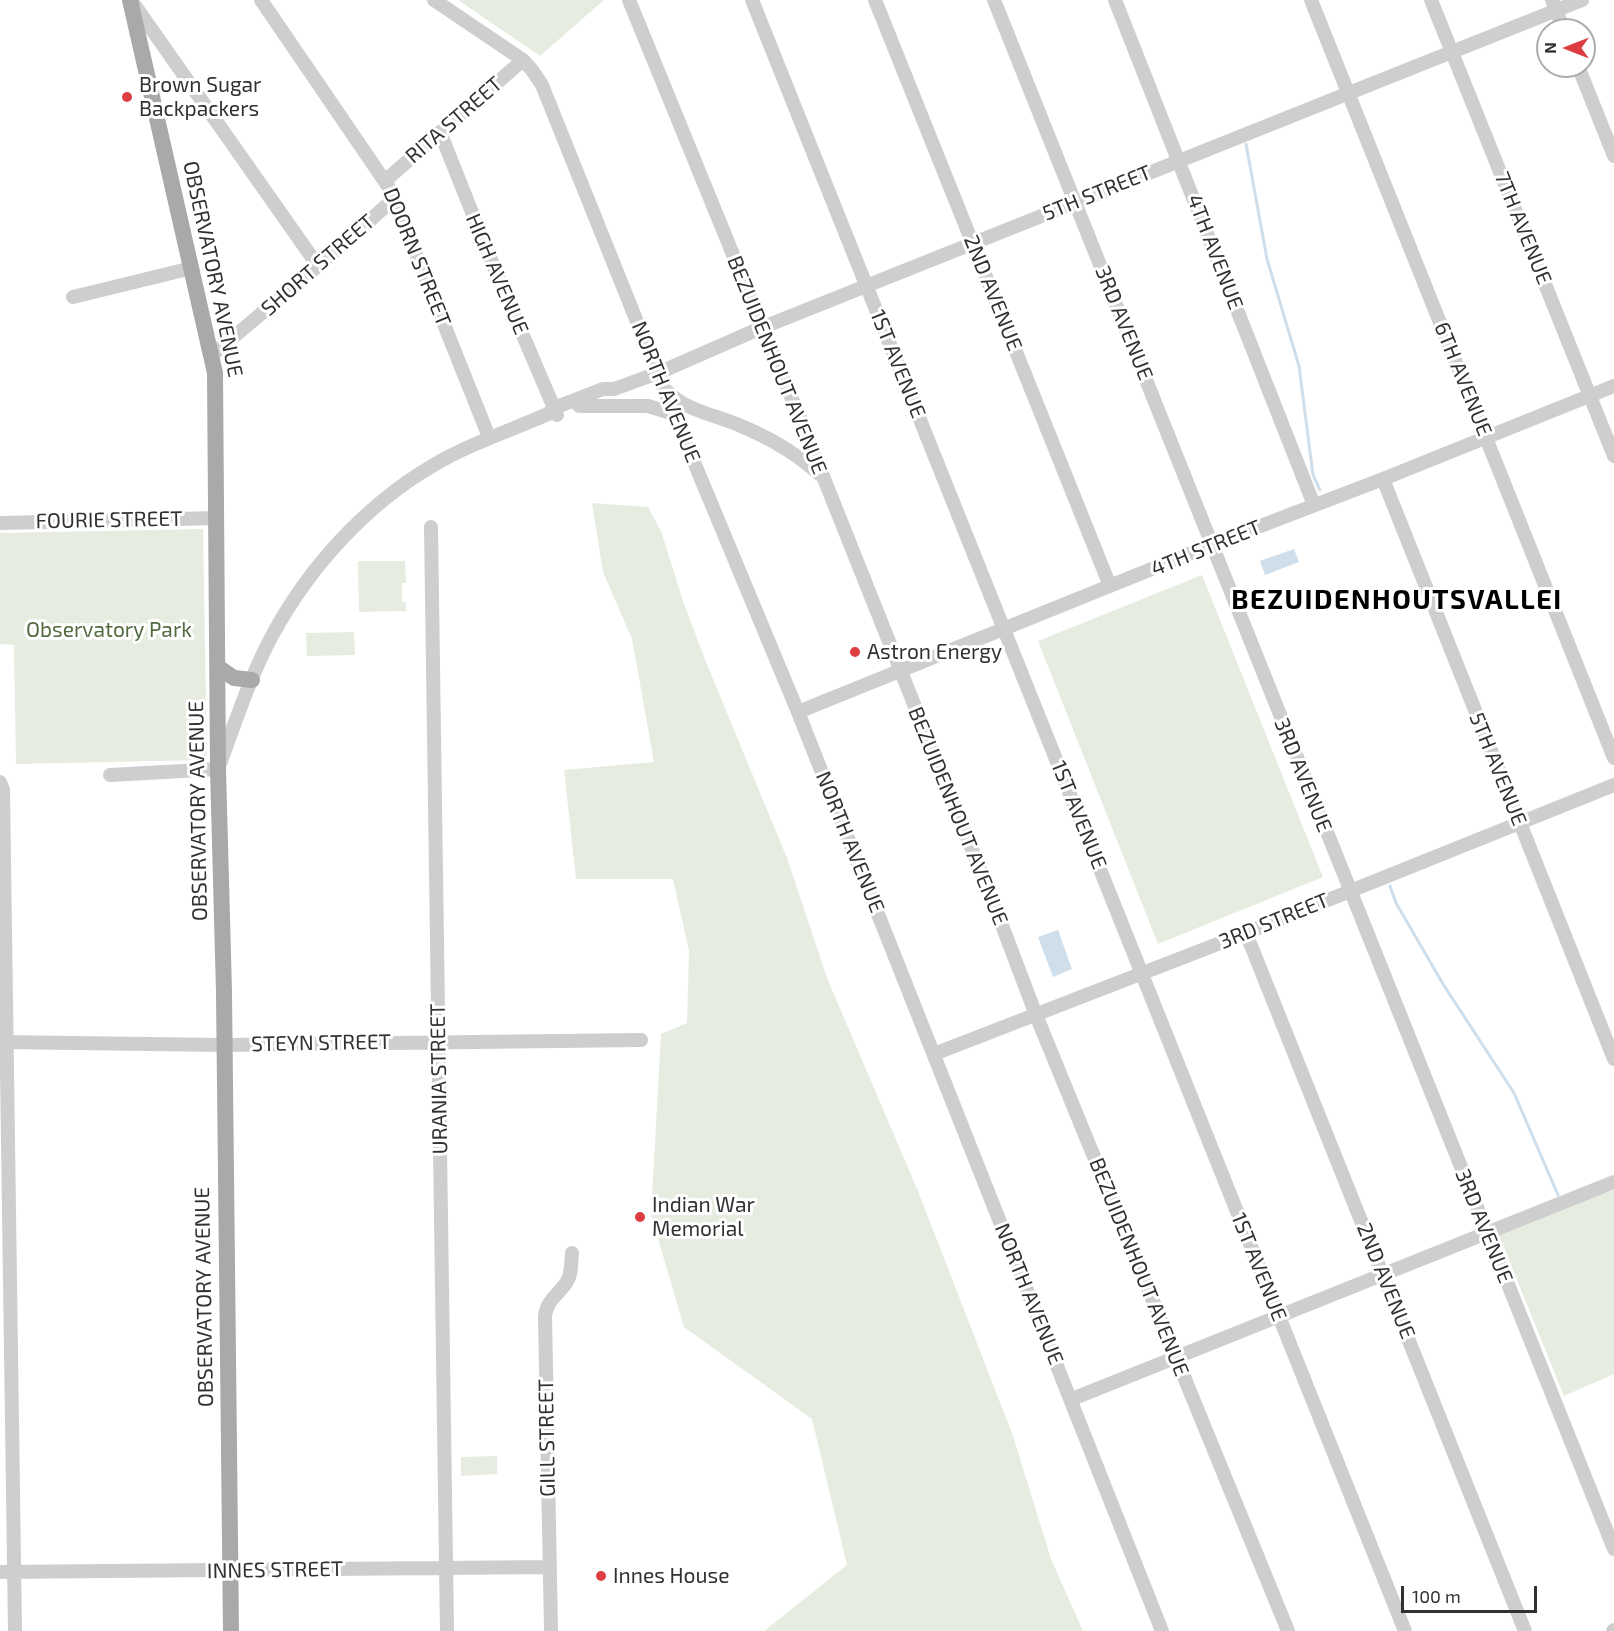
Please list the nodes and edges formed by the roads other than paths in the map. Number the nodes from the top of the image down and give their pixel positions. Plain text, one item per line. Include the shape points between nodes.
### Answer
1 (130, 0) edge
2 (261, 0) edge
3 (434, 0) edge
4 (629, 0) edge
5 (752, 0) edge
6 (875, 0) edge
7 (994, 0) edge
8 (1115, 0) edge
9 (1311, 0) edge
10 (1431, 0) edge
11 (1582, 0) edge
12 (1554, 5) edge
13 (1452, 52) junction
14 (523, 60) junction
15 (1583, 78) edge
16 (1349, 93) junction
17 (440, 132) junction
18 (1614, 156) edge
19 (1180, 160) junction
20 (386, 180) junction
21 (395, 198) junction
22 (1076, 202) junction
23 (973, 243) junction
24 (318, 266) junction
25 (192, 268) junction
26 (867, 286) junction
27 (73, 297) dead end
28 (761, 328) junction
29 (212, 355) junction
30 (658, 373) junction
31 (1614, 386) edge
32 (663, 387) junction
33 (614, 389) junction
34 (1590, 396) junction
35 (579, 406) junction
36 (694, 409) junction
37 (553, 412) junction
38 (674, 414) junction
39 (680, 429) junction
40 (489, 437) junction
41 (1486, 438) junction
42 (1614, 456) edge
43 (823, 478) junction
44 (1383, 479) junction
45 (1314, 505) junction
46 (217, 518) junction
47 (0, 523) edge
48 (431, 527) dead end
49 (1211, 545) junction
50 (1110, 586) junction
51 (1004, 628) junction
52 (218, 668) junction
53 (899, 671) junction
54 (252, 680) junction
55 (798, 712) junction
56 (1614, 758) edge
57 (218, 769) junction
58 (110, 775) dead end
59 (0, 782) edge
60 (1614, 785) edge
61 (1519, 822) junction
62 (1349, 890) junction
63 (1246, 933) junction
64 (1143, 973) junction
65 (1036, 1015) junction
66 (641, 1040) dead end
67 (438, 1041) junction
68 (4, 1042) edge
69 (224, 1045) junction
70 (934, 1054) junction
71 (1614, 1059) edge
72 (1614, 1182) edge
73 (1487, 1233) junction
74 (572, 1253) dead end
75 (1383, 1274) junction
76 (1279, 1317) junction
77 (1176, 1358) junction
78 (1072, 1399) junction
79 (7, 1475) edge
80 (1614, 1549) edge
81 (447, 1567) junction
82 (550, 1567) junction
83 (0, 1572) edge
84 (15, 1572) junction
85 (230, 1572) junction
86 (15, 1631) edge
87 (231, 1631) edge
88 (447, 1631) edge
89 (551, 1631) edge
90 (1162, 1631) edge
91 (1288, 1631) edge
92 (1406, 1631) edge
93 (1525, 1631) edge

1 - 24 street
1 - 25 main road, OBSERVATORY AVENUE
2 - 20 street, DOORN STREET
3 - 14 street, NORTH AVENUE
4 - 28 street, BEZUIDENHOUT AVENUE
5 - 26 street, 1ST AVENUE
6 - 23 street, 2ND AVENUE
7 - 22 street, 3RD AVENUE
8 - 19 street, 4TH AVENUE
9 - 16 street, 6TH AVENUE
10 - 13 street, 7TH AVENUE
11 - 12 street, 5TH STREET
12 - 13 street, 5TH STREET
13 - 16 street, 5TH STREET
13 - 34 street, 7TH AVENUE
14 - 17 street, RITA STREET
14 - 30 street, NORTH AVENUE via 542,85
15 - 18 street
16 - 19 street, 5TH STREET
16 - 41 street, 6TH AVENUE
17 - 20 street, RITA STREET
17 - 37 street, HIGH AVENUE
19 - 22 street, 5TH STREET
19 - 45 street, 4TH AVENUE
20 - 21 street, DOORN STREET
21 - 24 street, SHORT STREET
21 - 40 street, DOORN STREET
22 - 23 street, 5TH STREET
22 - 49 street, 3RD AVENUE
23 - 26 street, 5TH STREET
23 - 50 street, 2ND AVENUE
24 - 29 street, SHORT STREET
25 - 27 street
25 - 29 main road, OBSERVATORY AVENUE
26 - 28 street, 5TH STREET
26 - 51 street, 1ST AVENUE
28 - 30 street, 5TH STREET
28 - 43 street, BEZUIDENHOUT AVENUE
29 - 46 main road, OBSERVATORY AVENUE
30 - 32 street, NORTH AVENUE
30 - 33 street, 5TH STREET
31 - 34 street, 4TH STREET
32 - 36 street
32 - 38 street, NORTH AVENUE
33 - 35 street, 5TH STREET
33 - 37 street, 5TH STREET via 603,389
34 - 41 street, 4TH STREET
34 - 42 street, 7TH AVENUE
35 - 37 street, 5TH STREET
35 - 38 street via 648,406
36 - 39 street via 684,418
36 - 43 street via 774,441
37 - 40 street
38 - 39 street, NORTH AVENUE
39 - 55 street, NORTH AVENUE
40 - 54 street via 424,472 384,500 342,539 285,612
41 - 44 street, 4TH STREET
41 - 56 street, 6TH AVENUE
43 - 53 street, BEZUIDENHOUT AVENUE
44 - 45 street, 4TH STREET
44 - 61 street, 5TH AVENUE
45 - 49 street, 4TH STREET
46 - 47 street, FOURIE STREET
46 - 52 main road, OBSERVATORY AVENUE
48 - 67 street, URANIA STREET
49 - 50 street, 4TH STREET
49 - 62 street, 3RD AVENUE
50 - 51 street, 4TH STREET
51 - 53 street, 4TH STREET
51 - 64 street, 1ST AVENUE
52 - 54 main road via 234,678
52 - 57 main road, OBSERVATORY AVENUE
53 - 55 street, 4TH STREET
53 - 65 street, BEZUIDENHOUT AVENUE
54 - 57 street
55 - 70 street, NORTH AVENUE
57 - 58 street
57 - 69 main road, OBSERVATORY AVENUE
59 - 68 street
60 - 61 street, 3RD STREET
61 - 62 street, 3RD STREET
61 - 71 street, 5TH AVENUE
62 - 63 street, 3RD STREET
62 - 73 street, 3RD AVENUE
63 - 64 street, 3RD STREET
63 - 75 street, 2ND AVENUE
64 - 65 street, 3RD STREET
64 - 76 street, 1ST AVENUE
65 - 70 street, 3RD STREET
65 - 77 street, BEZUIDENHOUT AVENUE
66 - 67 street, STEYN STREET
67 - 69 street, STEYN STREET
67 - 81 street, URANIA STREET
68 - 69 street, STEYN STREET
68 - 79 street
69 - 85 main road, OBSERVATORY AVENUE
70 - 78 street, NORTH AVENUE
72 - 73 street
73 - 75 street
73 - 80 street, 3RD AVENUE
74 - 82 street, GILL STREET via 567,1282 550,1300 544,1316
75 - 76 street
75 - 93 street, 2ND AVENUE
76 - 77 street
76 - 92 street, 1ST AVENUE
77 - 78 street
77 - 91 street, BEZUIDENHOUT AVENUE
78 - 90 street, NORTH AVENUE
79 - 84 street
81 - 82 street, INNES STREET
81 - 85 street, INNES STREET
81 - 88 street, URANIA STREET
82 - 89 street, GILL STREET
83 - 84 street, INNES STREET
84 - 85 street, INNES STREET
84 - 86 street
85 - 87 main road, OBSERVATORY AVENUE

